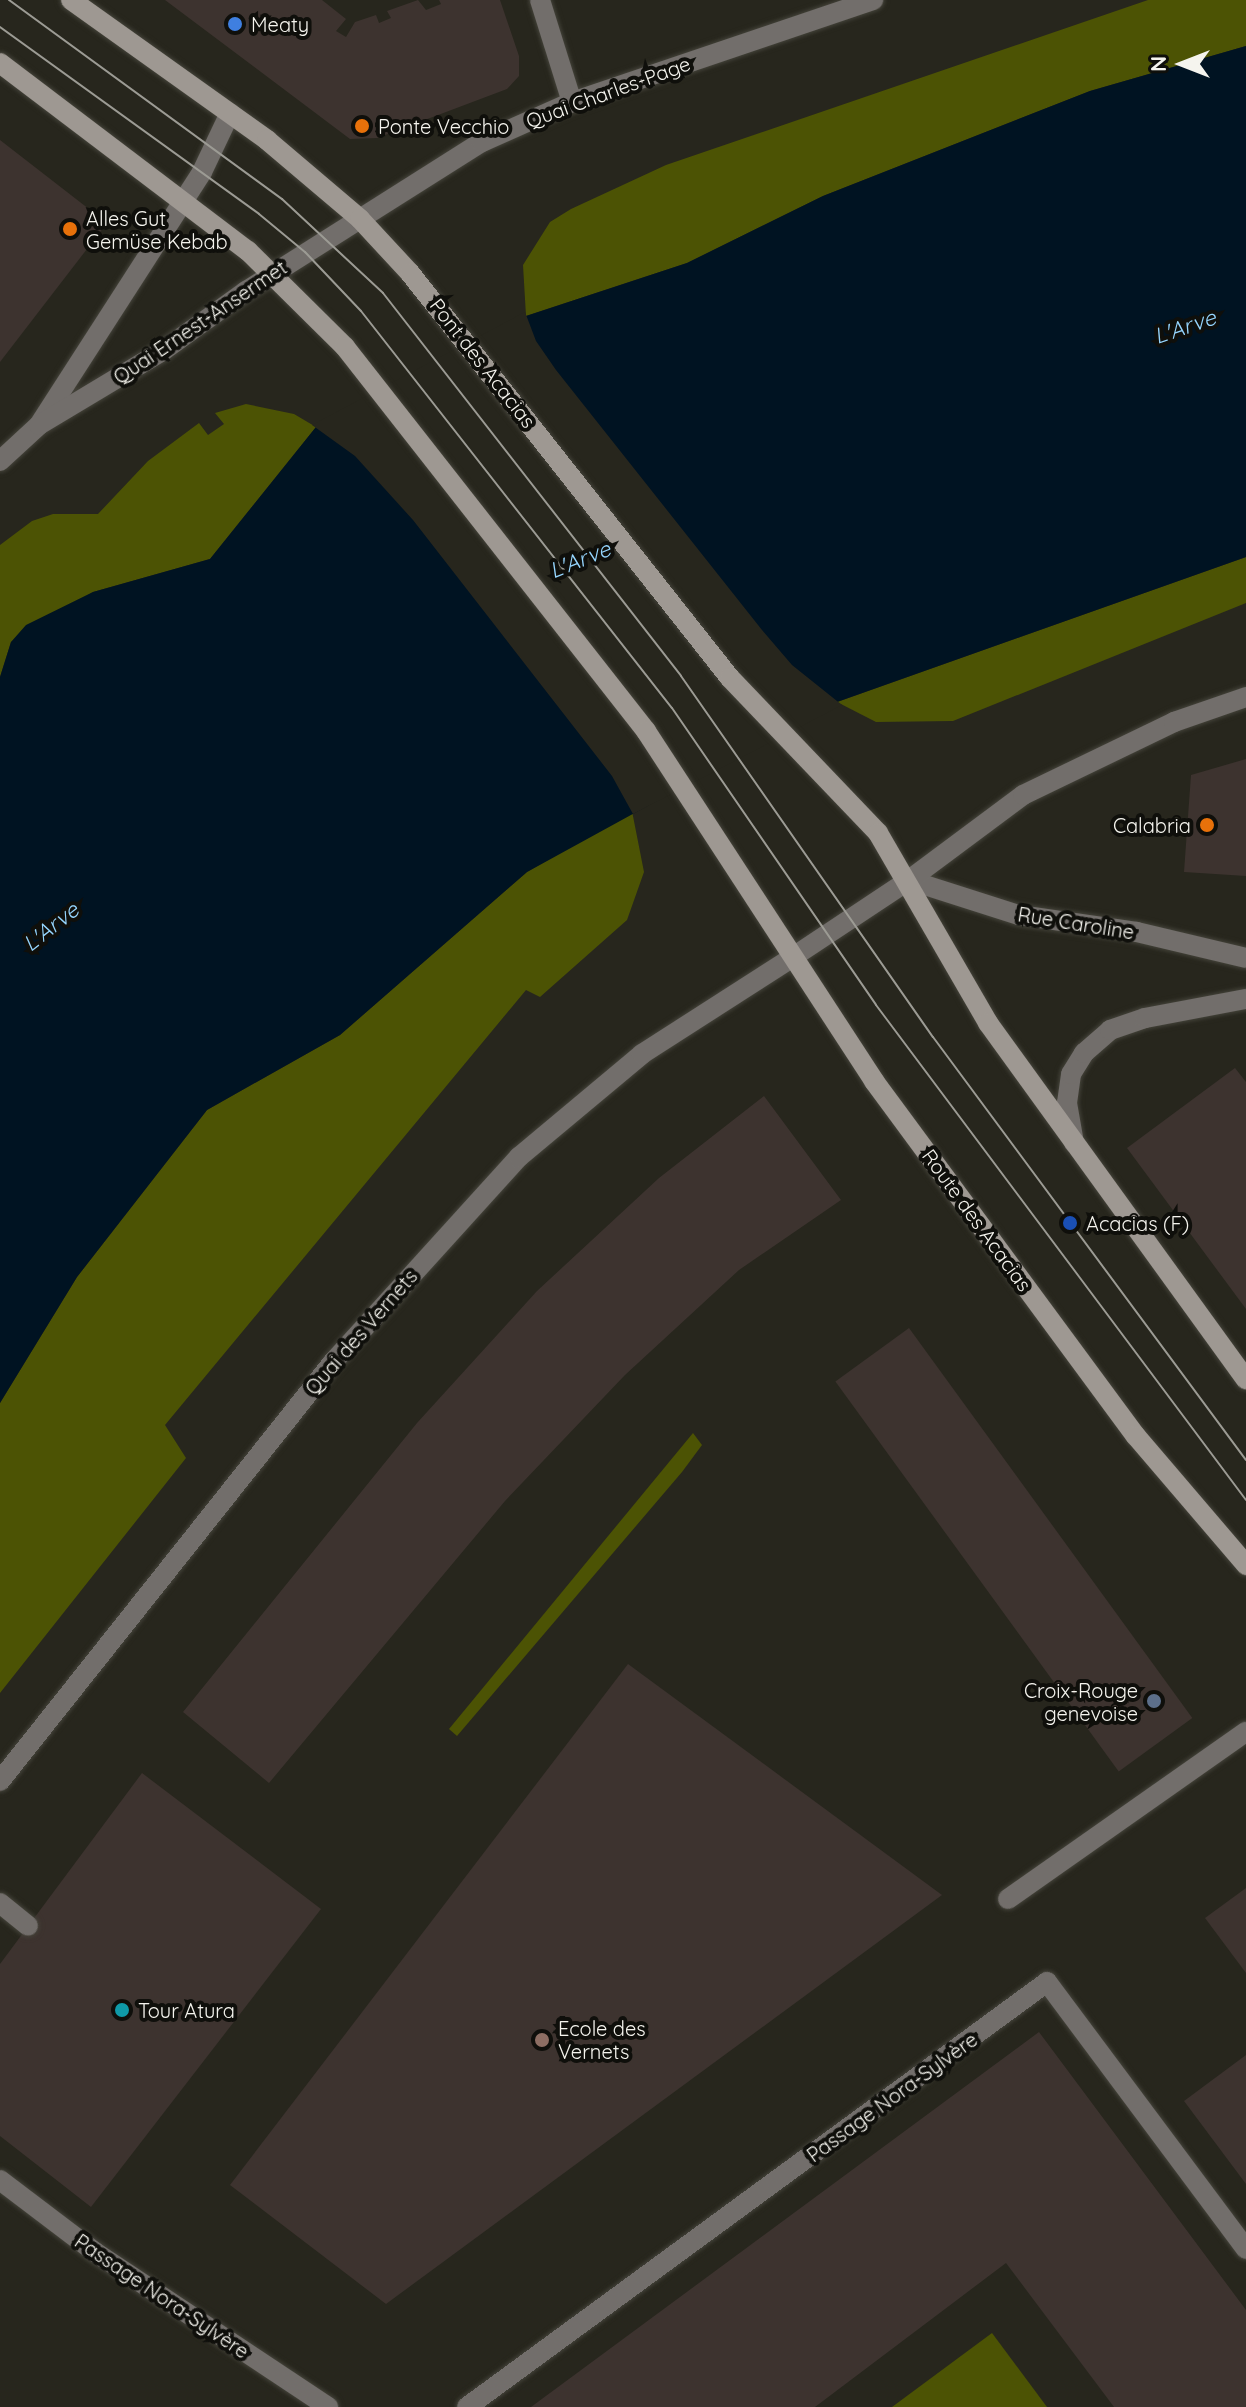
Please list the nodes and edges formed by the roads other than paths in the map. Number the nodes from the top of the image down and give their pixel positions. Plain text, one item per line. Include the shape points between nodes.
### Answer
1 (71, 0) edge
2 (540, 0) edge
3 (873, 0) edge
4 (0, 63) edge
5 (572, 102) junction
6 (230, 113) junction
7 (183, 201) junction
8 (360, 219) junction
9 (272, 274) junction
10 (39, 425) junction
11 (0, 461) edge
12 (1246, 697) edge
13 (909, 880) junction
14 (793, 957) junction
15 (1246, 958) edge
16 (1246, 999) edge
17 (1074, 1143) junction
18 (1246, 1379) edge
19 (1246, 1565) edge
20 (1246, 1732) edge
21 (0, 1781) edge
22 (1008, 1899) dead end
23 (0, 1903) edge
24 (28, 1926) dead end
25 (0, 2180) edge
26 (1246, 2249) edge
27 (328, 2407) edge
28 (467, 2407) edge

1 - 6 main road, Pont des Acacias
2 - 5 street
3 - 5 street, Quai Charles-Page
4 - 7 main road
5 - 8 street, Quai Charles-Page via 482,142
6 - 7 street, Quai Ernest-Ansermet
6 - 8 main road, Pont des Acacias
7 - 9 main road
7 - 10 street, Quai Ernest-Ansermet
8 - 9 street, Quai Ernest-Ansermet
8 - 13 main road, Pont des Acacias via 450,320 730,678 837,785
9 - 10 street, Quai Ernest-Ansermet via 164,350
9 - 14 main road, Route des Acacias via 345,347 646,731
10 - 11 street, Quai Ernest-Ansermet
12 - 13 street via 1174,722 1023,795
13 - 14 street
13 - 15 street, Rue Caroline via 1019,915 1137,932
13 - 17 main road via 977,1005
14 - 19 main road, Route des Acacias via 874,1081 1136,1436
14 - 21 street, Quai des Vernets via 642,1054 519,1157 333,1362
16 - 17 street via 1110,1030 1084,1053 1071,1074 1067,1103
17 - 18 main road
20 - 22 street
23 - 24 street
25 - 27 street, Passage Nora-Sylvère via 95,2252
26 - 28 street, Passage Nora-Sylvère via 1047,1982

